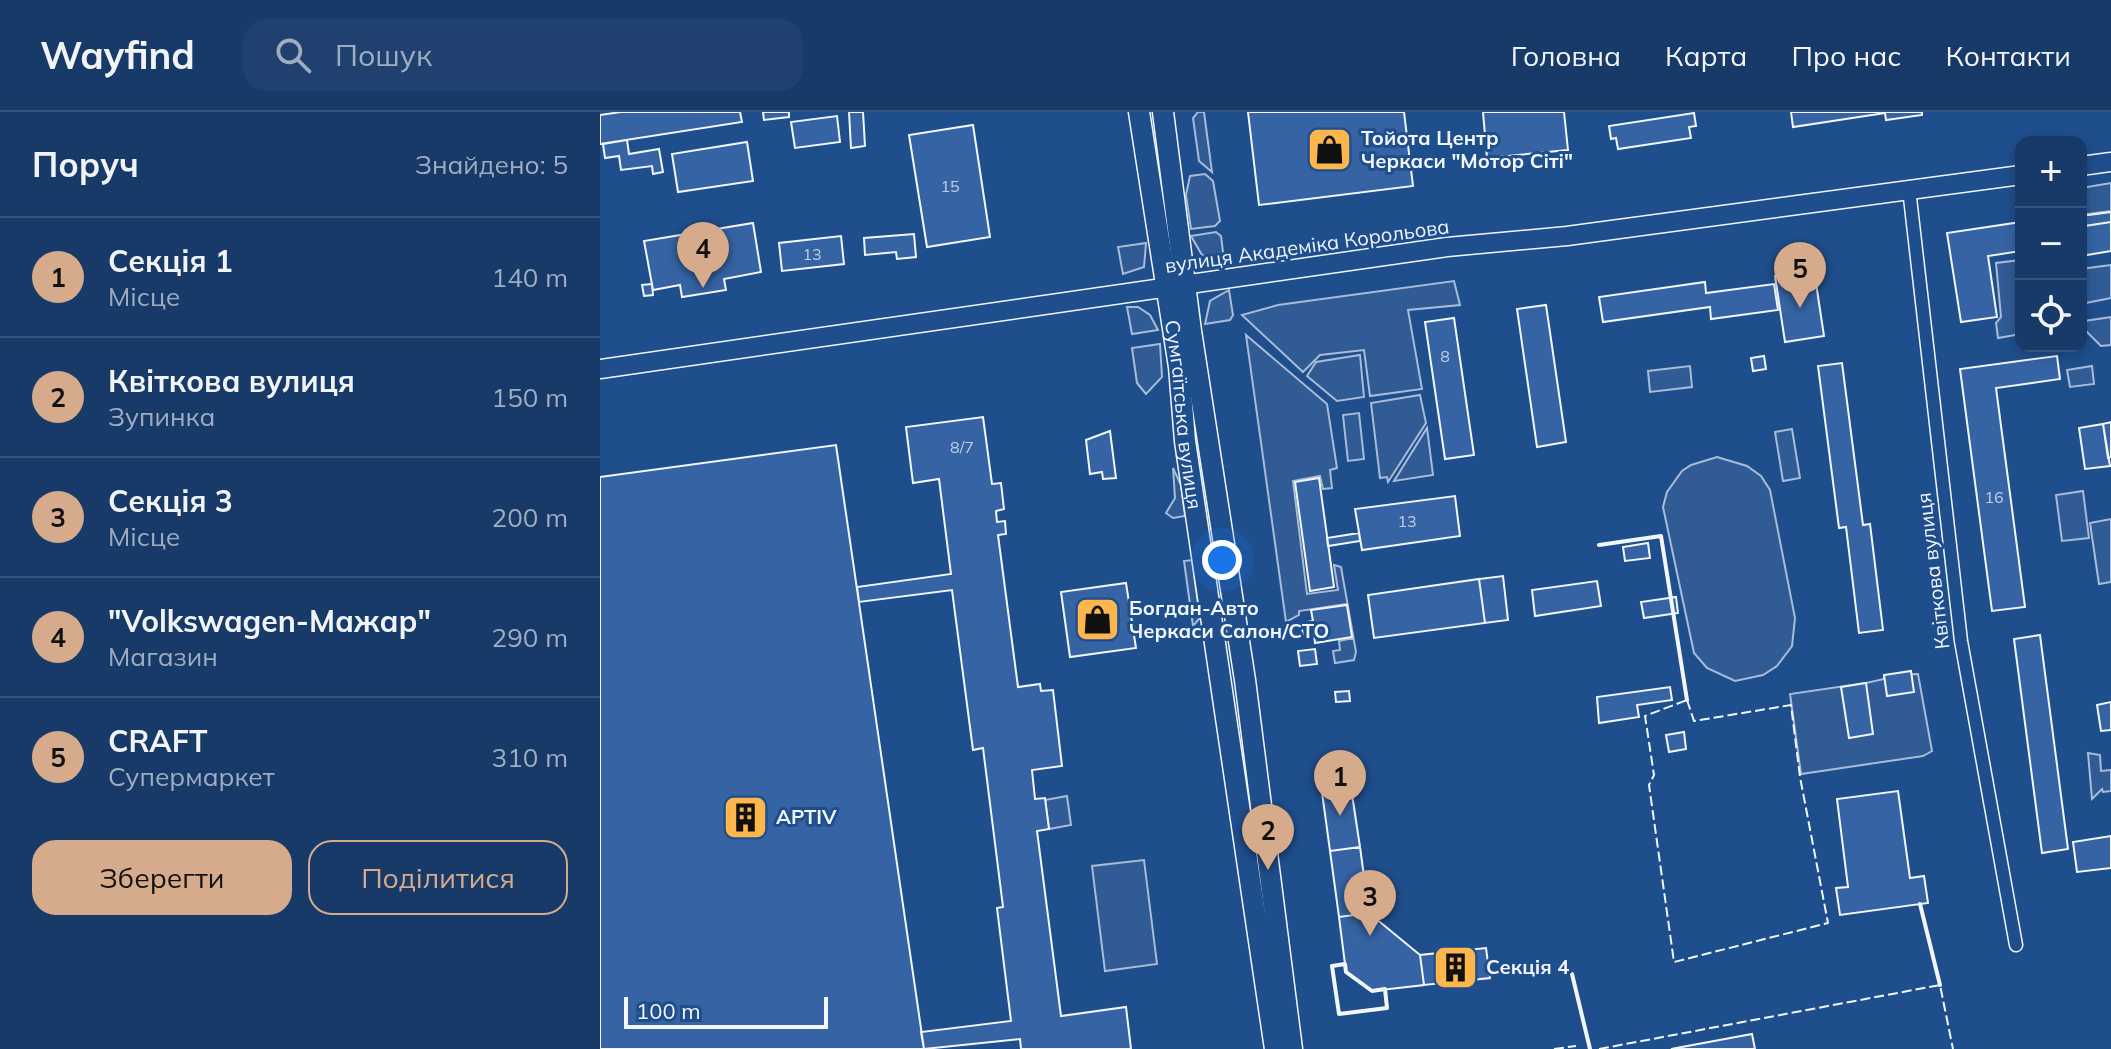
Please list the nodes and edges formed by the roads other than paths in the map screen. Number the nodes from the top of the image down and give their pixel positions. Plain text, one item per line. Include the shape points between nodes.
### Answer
1 (1139, 112) edge
2 (1163, 112) edge
3 (2111, 162) edge
4 (2087, 165) edge
5 (2015, 176) edge
6 (1909, 189) junction
7 (1176, 287) junction
8 (600, 369) edge
9 (2016, 945) dead end
10 (1275, 1049) edge
11 (1292, 1049) edge

1 - 7 main road, Сумгаїтська вулиця
2 - 7 main road, Сумгаїтська вулиця
3 - 4 street
5 - 6 street, вулиця Академіка Корольова
6 - 7 street, вулиця Академіка Корольова
6 - 9 street, Квіткова вулиця via 1961,641
7 - 8 street, вулиця Академіка Корольова
7 - 10 main road, Сумгаїтська вулиця via 1185,441
7 - 11 main road, Сумгаїтська вулиця via 1245,680

